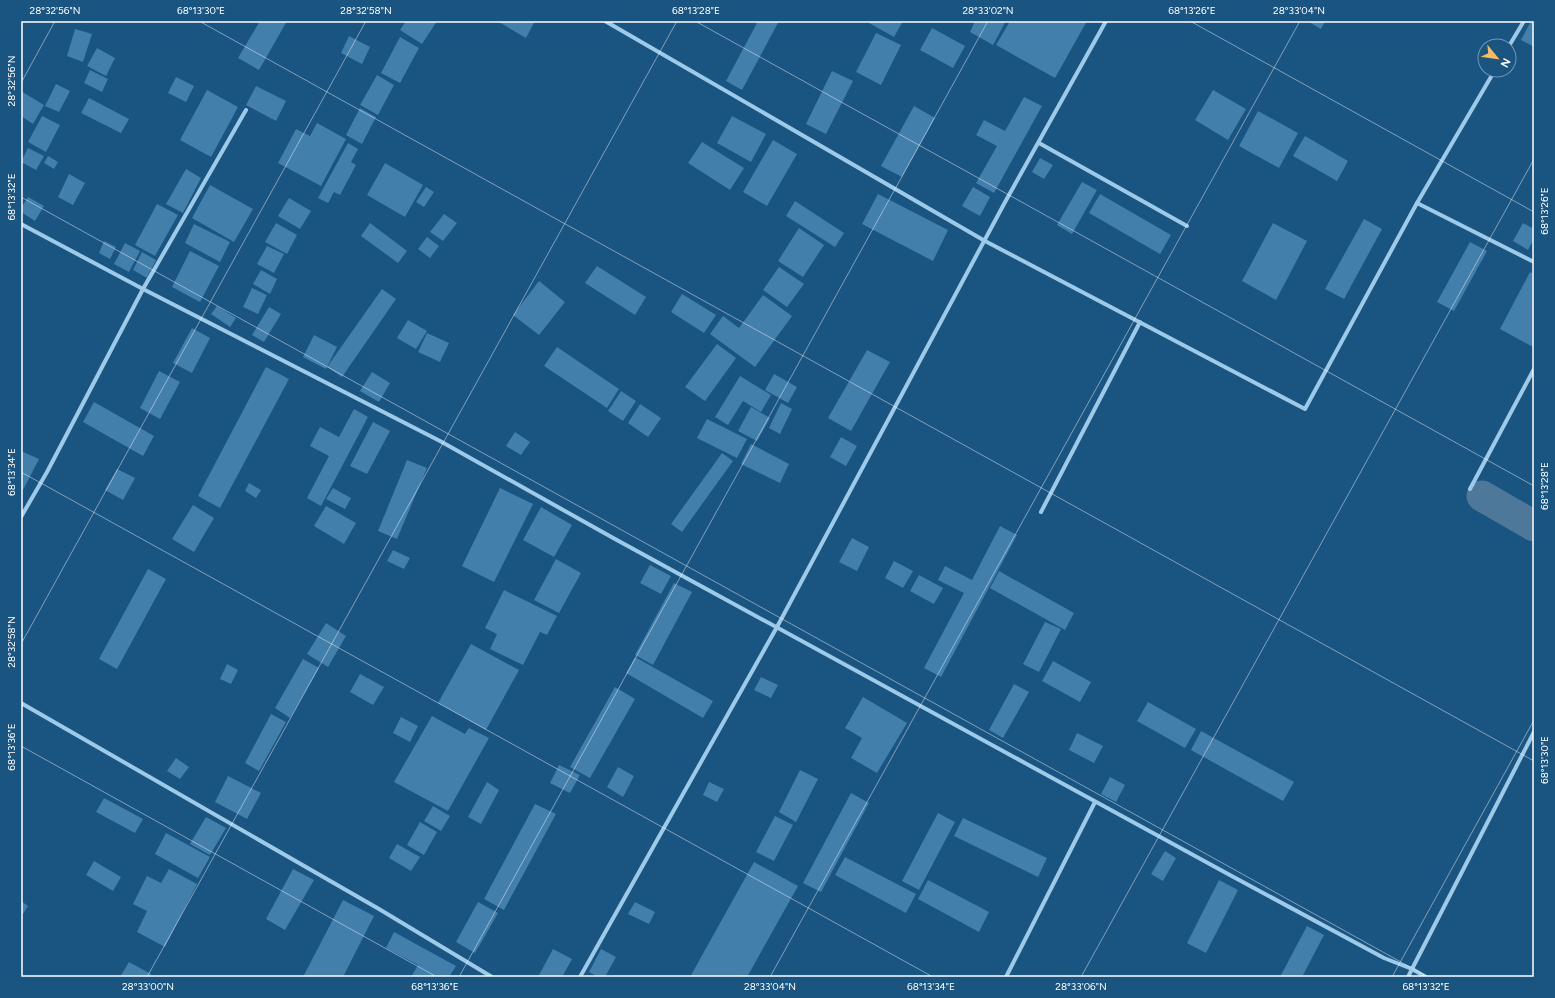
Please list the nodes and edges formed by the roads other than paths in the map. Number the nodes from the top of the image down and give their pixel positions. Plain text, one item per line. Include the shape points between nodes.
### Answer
1 (605, 21) edge
2 (1106, 21) edge
3 (1524, 21) edge
4 (1514, 38) edge
5 (1490, 78) edge
6 (246, 110) dead end
7 (1039, 143) junction
8 (1417, 202) junction
9 (21, 224) edge
10 (1186, 226) dead end
11 (985, 241) junction
12 (1534, 262) edge
13 (143, 289) junction
14 (1140, 322) junction
15 (1534, 370) edge
16 (1470, 489) dead end
17 (1041, 512) dead end
18 (21, 517) edge
19 (778, 627) junction
20 (21, 703) edge
21 (1534, 732) edge
22 (1095, 802) junction
23 (1412, 969) junction
24 (492, 977) edge
25 (580, 977) edge
26 (1006, 977) edge
27 (1408, 977) edge
28 (1426, 977) edge

1 - 11 street
2 - 7 street
3 - 4 street
5 - 8 street
6 - 13 street
7 - 10 street
7 - 11 street
8 - 12 street
8 - 14 street via 1305,409
9 - 13 street
11 - 14 street
11 - 19 street
13 - 18 street
13 - 19 street via 440,441
14 - 17 street
15 - 16 street
19 - 22 street
19 - 25 street
20 - 24 street via 380,909
21 - 23 street
22 - 23 street via 1384,958
22 - 26 street
23 - 27 street
23 - 28 street

